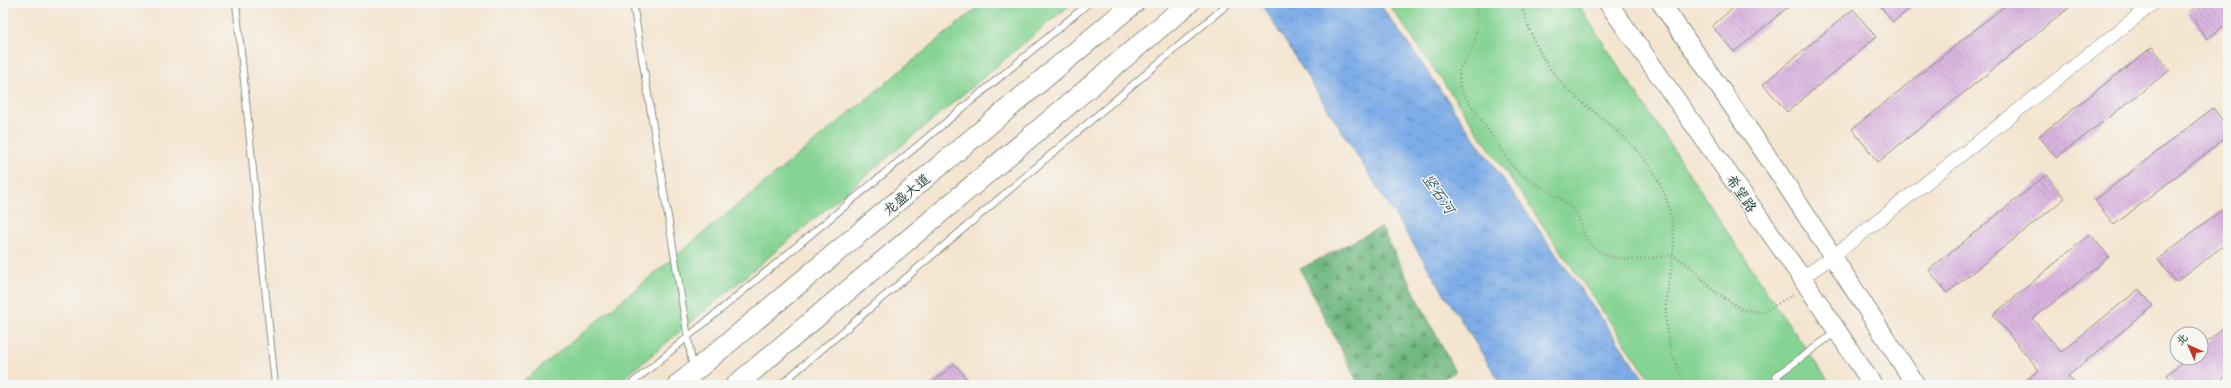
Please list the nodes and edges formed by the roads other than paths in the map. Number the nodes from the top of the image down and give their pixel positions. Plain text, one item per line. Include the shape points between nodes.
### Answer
1 (236, 3) edge
2 (633, 3) edge
3 (1089, 3) edge
4 (1134, 3) edge
5 (1189, 3) edge
6 (1229, 3) edge
7 (1608, 3) edge
8 (1661, 3) edge
9 (2154, 3) edge
10 (1832, 257) junction
11 (1804, 283) junction
12 (1837, 331) junction
13 (693, 372) junction
14 (275, 385) edge
15 (630, 385) edge
16 (678, 385) edge
17 (736, 385) edge
18 (780, 385) edge
19 (1783, 385) edge
20 (1873, 385) edge
21 (1916, 385) edge

1 - 14 lane
2 - 13 lane
3 - 15 lane
4 - 13 main road, 龙盛大道
5 - 17 main road
6 - 18 lane
7 - 11 main road, 希望路
8 - 10 main road via 1778,172
9 - 10 street
10 - 11 street
10 - 21 main road
11 - 12 main road, 希望路
12 - 19 lane via 1776,376
12 - 20 main road, 希望路
13 - 16 main road, 龙盛大道

